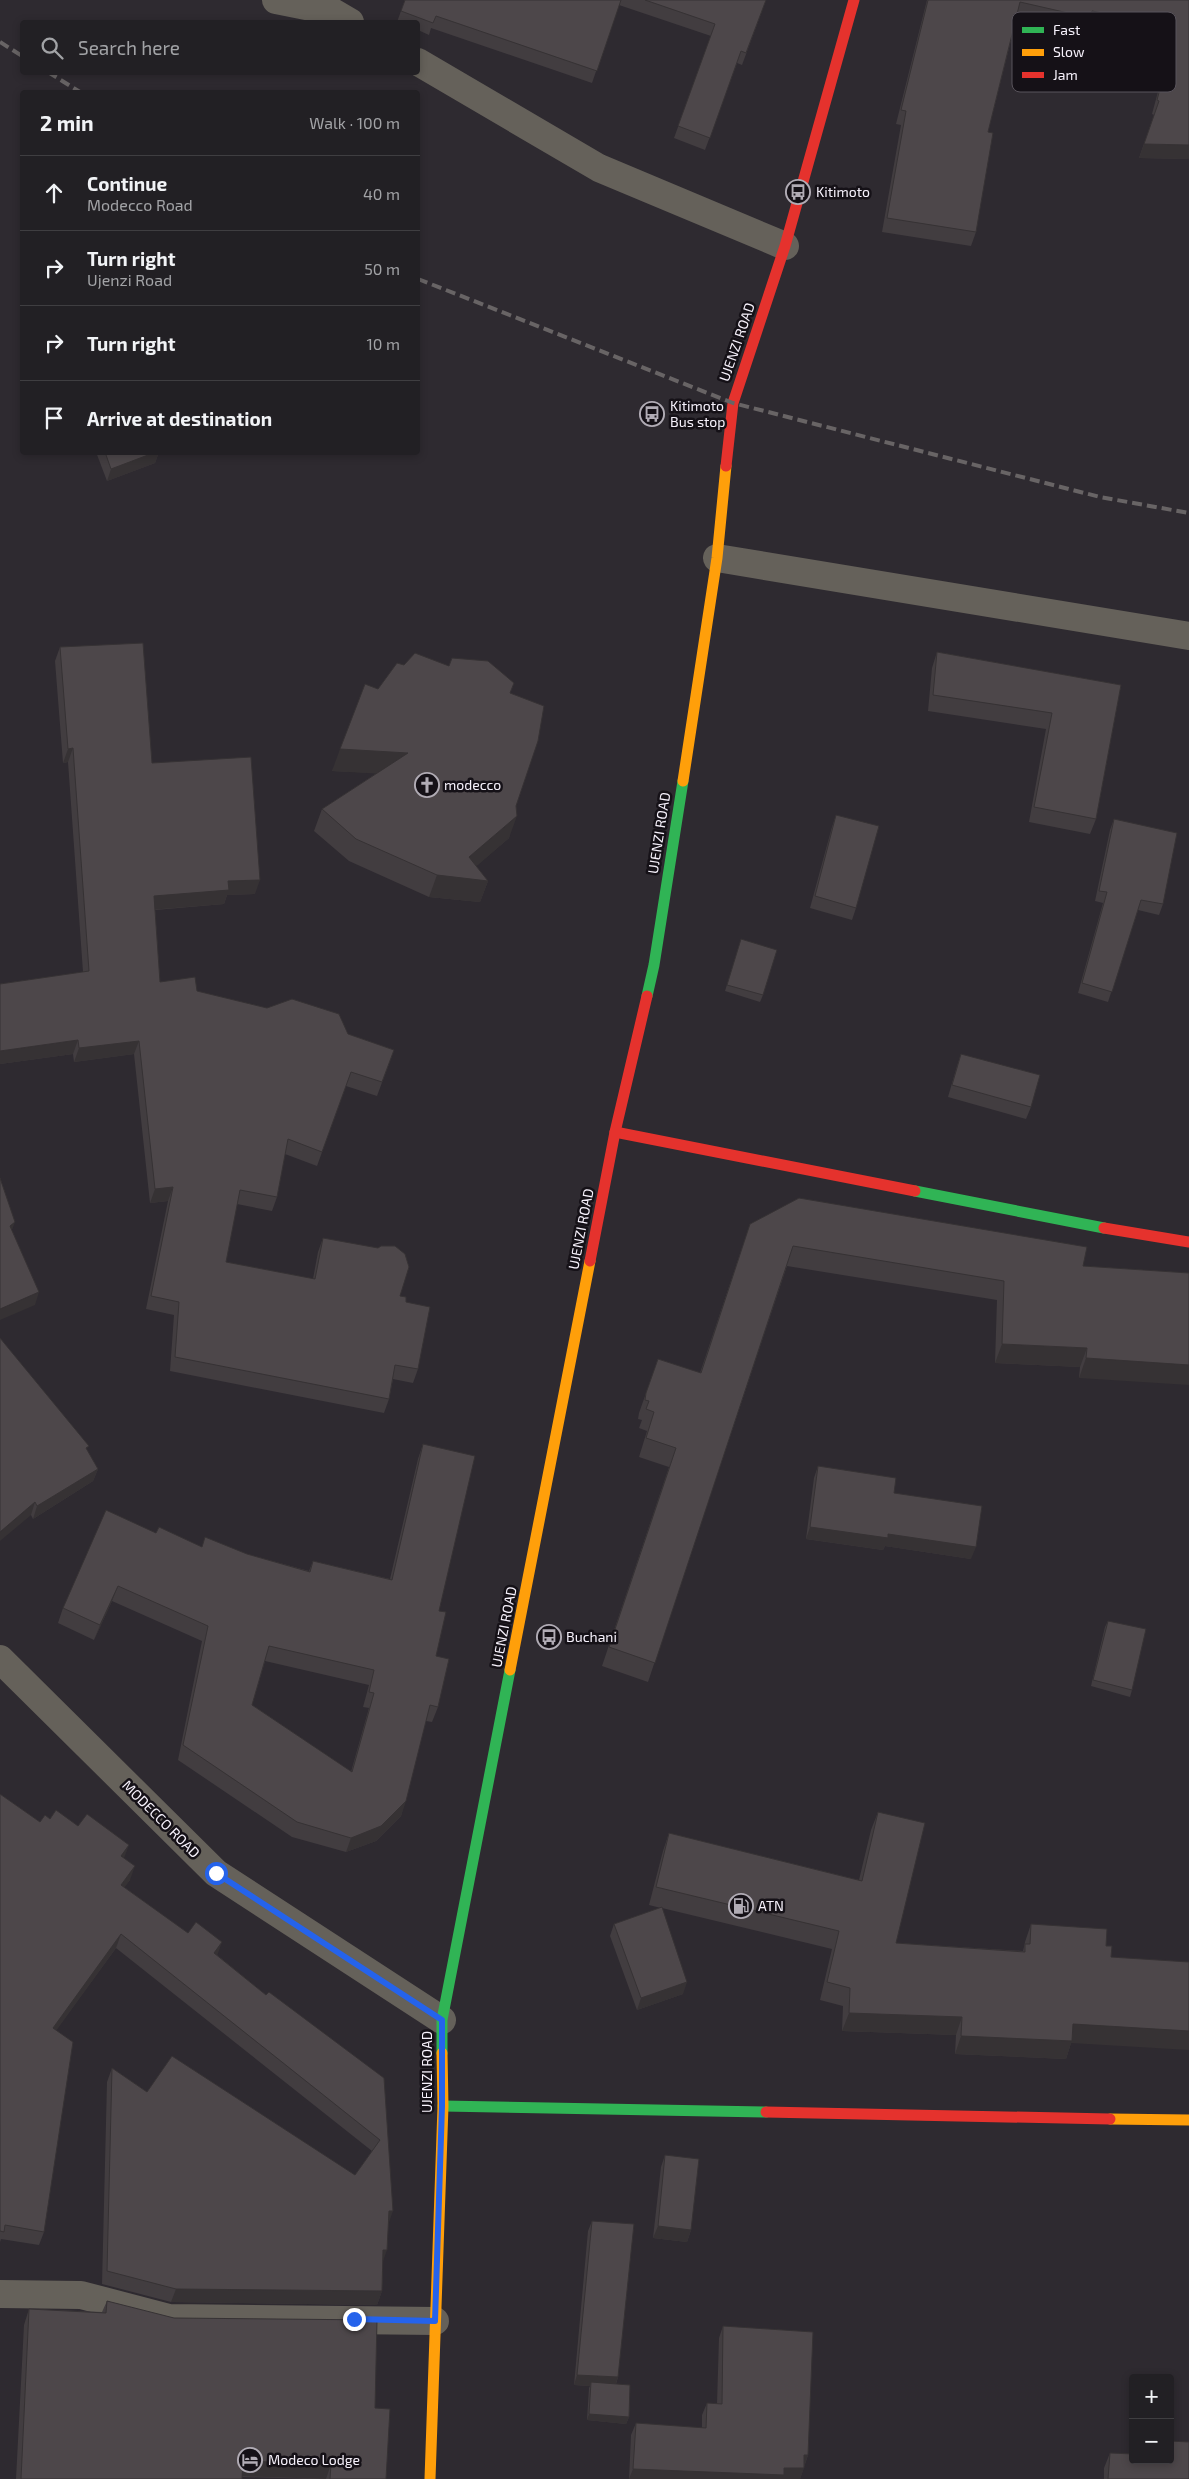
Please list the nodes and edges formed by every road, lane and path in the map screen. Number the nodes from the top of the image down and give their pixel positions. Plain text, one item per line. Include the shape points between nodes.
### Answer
1 (276, 0) edge
2 (854, 0) edge
3 (339, 11) edge
4 (420, 63) edge
5 (785, 246) junction
6 (717, 558) junction
7 (1189, 636) edge
8 (615, 1132) junction
9 (1189, 1242) edge
10 (0, 1659) edge
11 (442, 2020) junction
12 (442, 2106) junction
13 (1189, 2120) edge
14 (0, 2294) edge
15 (435, 2321) junction
16 (430, 2479) edge

1 - 3 street
2 - 5 street, UJENZI ROAD
4 - 5 street via 599,168
5 - 6 street, UJENZI ROAD via 733,403
6 - 7 street
6 - 8 street, UJENZI ROAD via 654,965
8 - 9 street
8 - 11 street, UJENZI ROAD
10 - 11 street, MODECCO ROAD via 216,1873
11 - 12 street, UJENZI ROAD
12 - 13 street
12 - 15 street, UJENZI ROAD
14 - 15 street via 81,2295 169,2318
15 - 16 street, UJENZI ROAD

